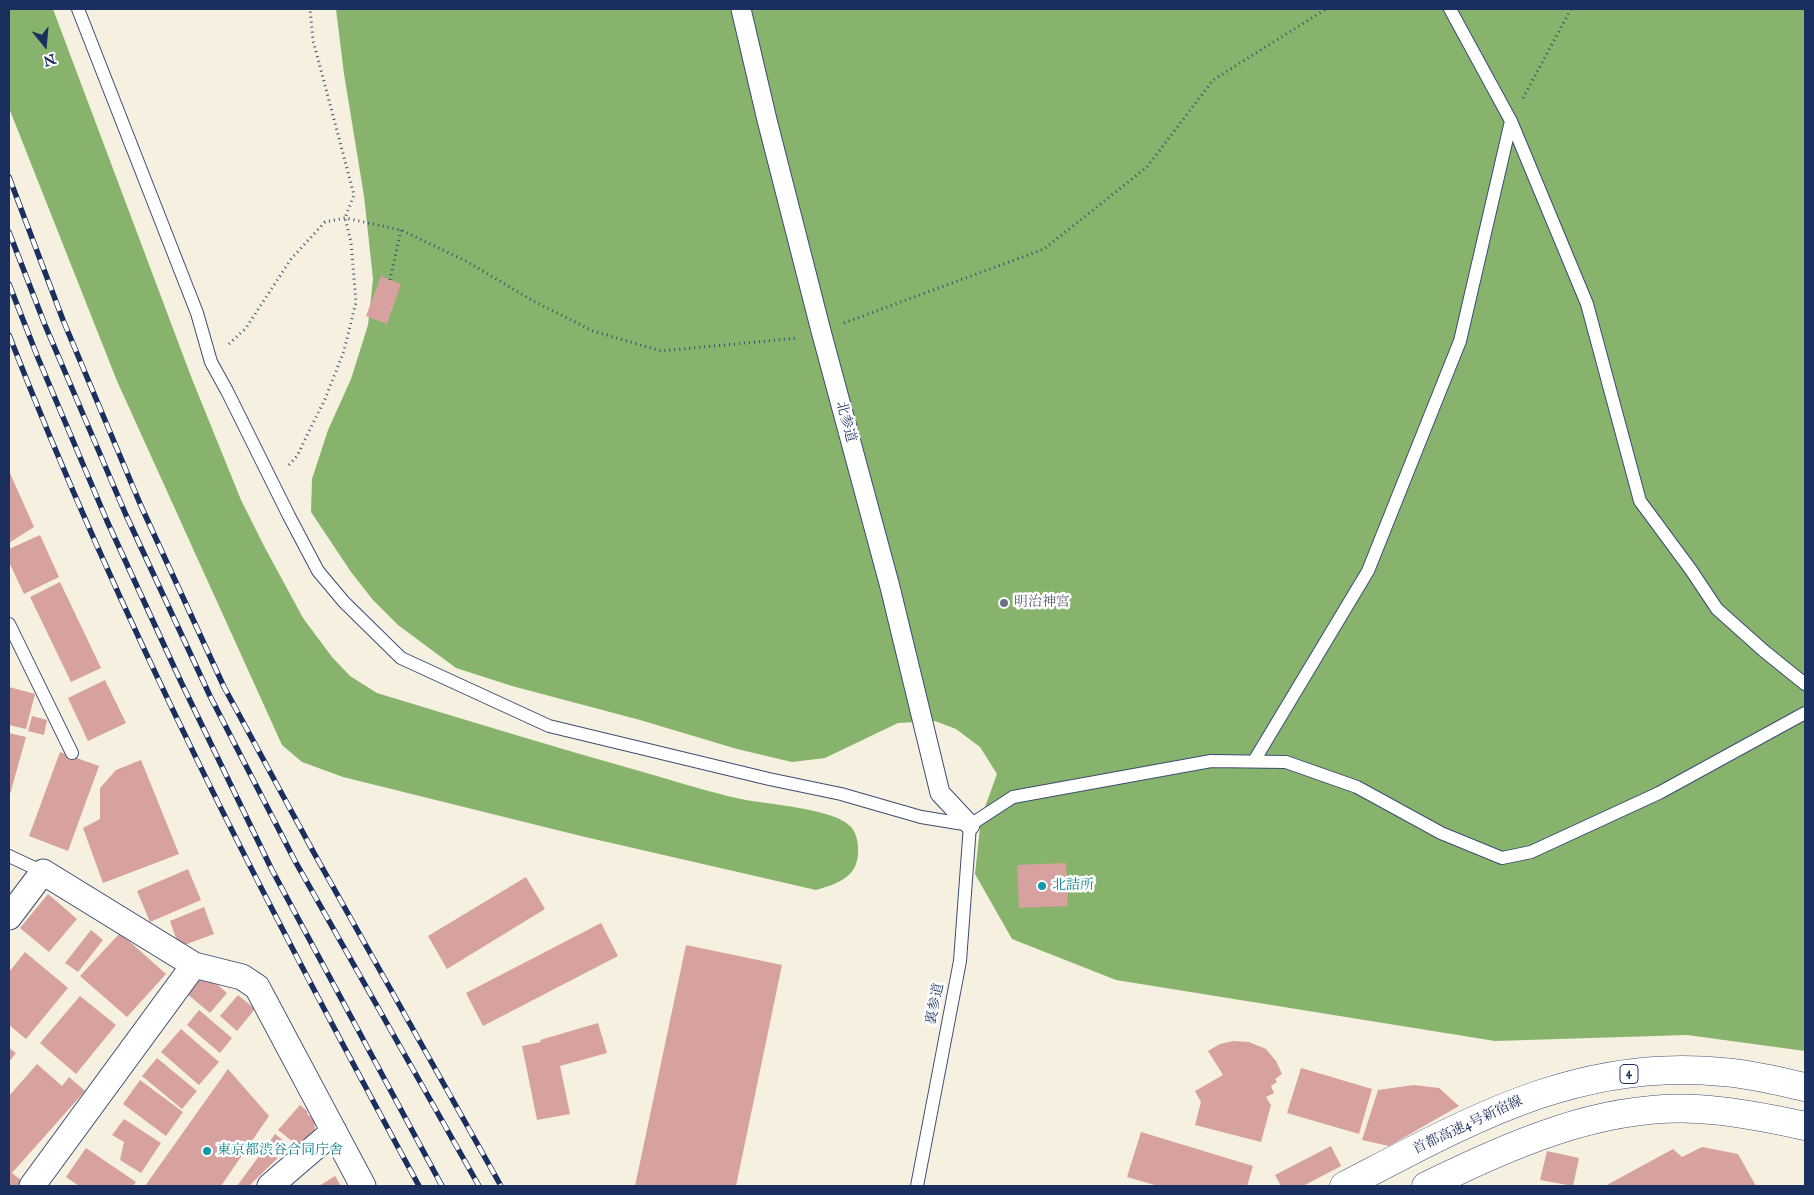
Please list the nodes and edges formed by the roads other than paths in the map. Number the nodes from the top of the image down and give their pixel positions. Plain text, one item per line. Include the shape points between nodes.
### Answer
1 (78, 9) edge
2 (741, 9) edge
3 (1450, 9) edge
4 (1511, 121) junction
5 (9, 624) edge
6 (1805, 684) edge
7 (1805, 713) edge
8 (72, 753) dead end
9 (1254, 761) junction
10 (970, 825) junction
11 (9, 856) edge
12 (43, 872) junction
13 (9, 917) edge
14 (194, 965) junction
15 (1805, 1087) edge
16 (1805, 1126) edge
17 (334, 1131) junction
18 (32, 1186) edge
19 (270, 1186) edge
20 (363, 1186) edge
21 (916, 1186) edge
22 (1344, 1186) edge
23 (1426, 1186) edge

1 - 10 lane via 197,313 211,362 318,571 344,602 401,658 549,726 841,794 921,817
2 - 10 street, 北参道 via 940,794
3 - 4 lane
4 - 6 lane via 1587,304 1640,501 1717,608
4 - 9 lane via 1460,341 1368,571
5 - 8 lane
7 - 9 lane via 1659,793 1531,852 1502,858 1441,833 1357,787 1286,762
9 - 10 lane via 1211,761 1013,797
10 - 21 lane, 裏参道 via 960,961
11 - 12 lane
12 - 13 street
12 - 14 street
14 - 17 street via 242,977 257,986
14 - 18 street
15 - 22 highway, 首都高速4号新宿線 / 4 via 1723,1072 1649,1071 1580,1082 1497,1109
16 - 23 highway via 1725,1111 1672,1109 1604,1117 1541,1135
17 - 19 street
17 - 20 street

